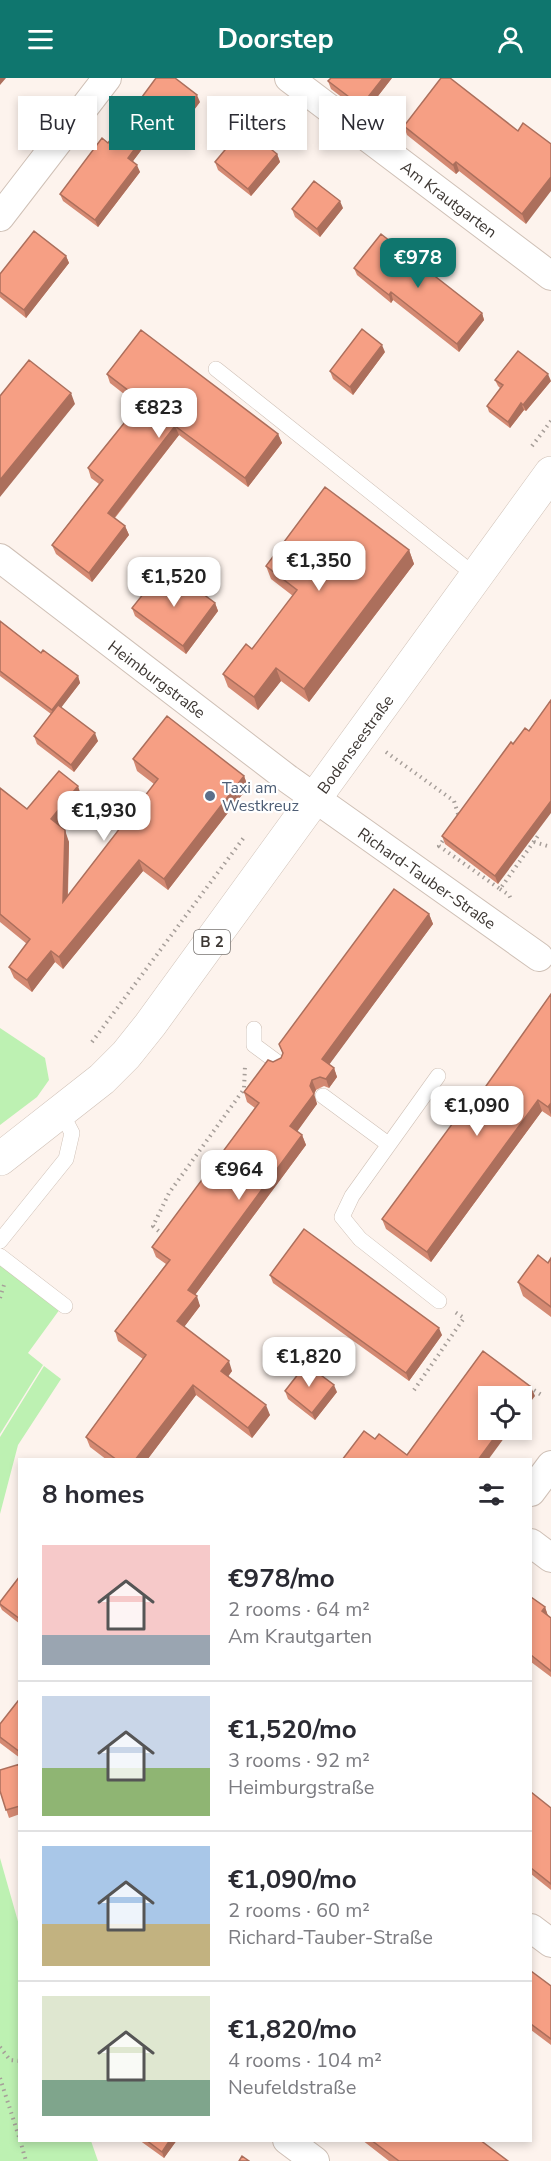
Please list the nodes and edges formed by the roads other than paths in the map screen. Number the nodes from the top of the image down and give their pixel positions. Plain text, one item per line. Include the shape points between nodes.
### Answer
1 (107, 78) edge
2 (289, 78) edge
3 (0, 217) edge
4 (551, 276) edge
5 (216, 369) dead end
6 (551, 473) edge
7 (0, 558) edge
8 (476, 576) junction
9 (315, 799) junction
10 (538, 957) dead end
11 (254, 1037) road end
12 (277, 1062) edge
13 (438, 1076) dead end
14 (323, 1096) edge
15 (61, 1112) junction
16 (388, 1144) junction
17 (0, 1159) edge
18 (0, 1241) edge
19 (0, 1256) edge
20 (440, 1301) road end
21 (65, 1306) dead end
22 (551, 1465) edge
23 (532, 1491) edge
24 (532, 1544) edge
25 (551, 1558) edge
26 (532, 1929) edge
27 (551, 1943) edge
28 (290, 2142) edge
29 (315, 2161) edge

1 - 3 street
2 - 4 street, Am Krautgarten
5 - 8 lane
6 - 8 main road, Bodenseestraße / B 2
7 - 9 street, Heimburgstraße
8 - 9 main road, Bodenseestraße / B 2
9 - 10 street, Richard-Tauber-Straße
9 - 15 main road, Bodenseestraße / B 2 via 126,1055
11 - 12 lane
13 - 16 lane
14 - 16 lane
15 - 17 main road, Bodenseestraße / B 2
15 - 18 lane via 72,1133 66,1159
16 - 20 lane via 342,1216 360,1239
19 - 21 lane
22 - 23 street
24 - 25 street
26 - 27 street
28 - 29 street

